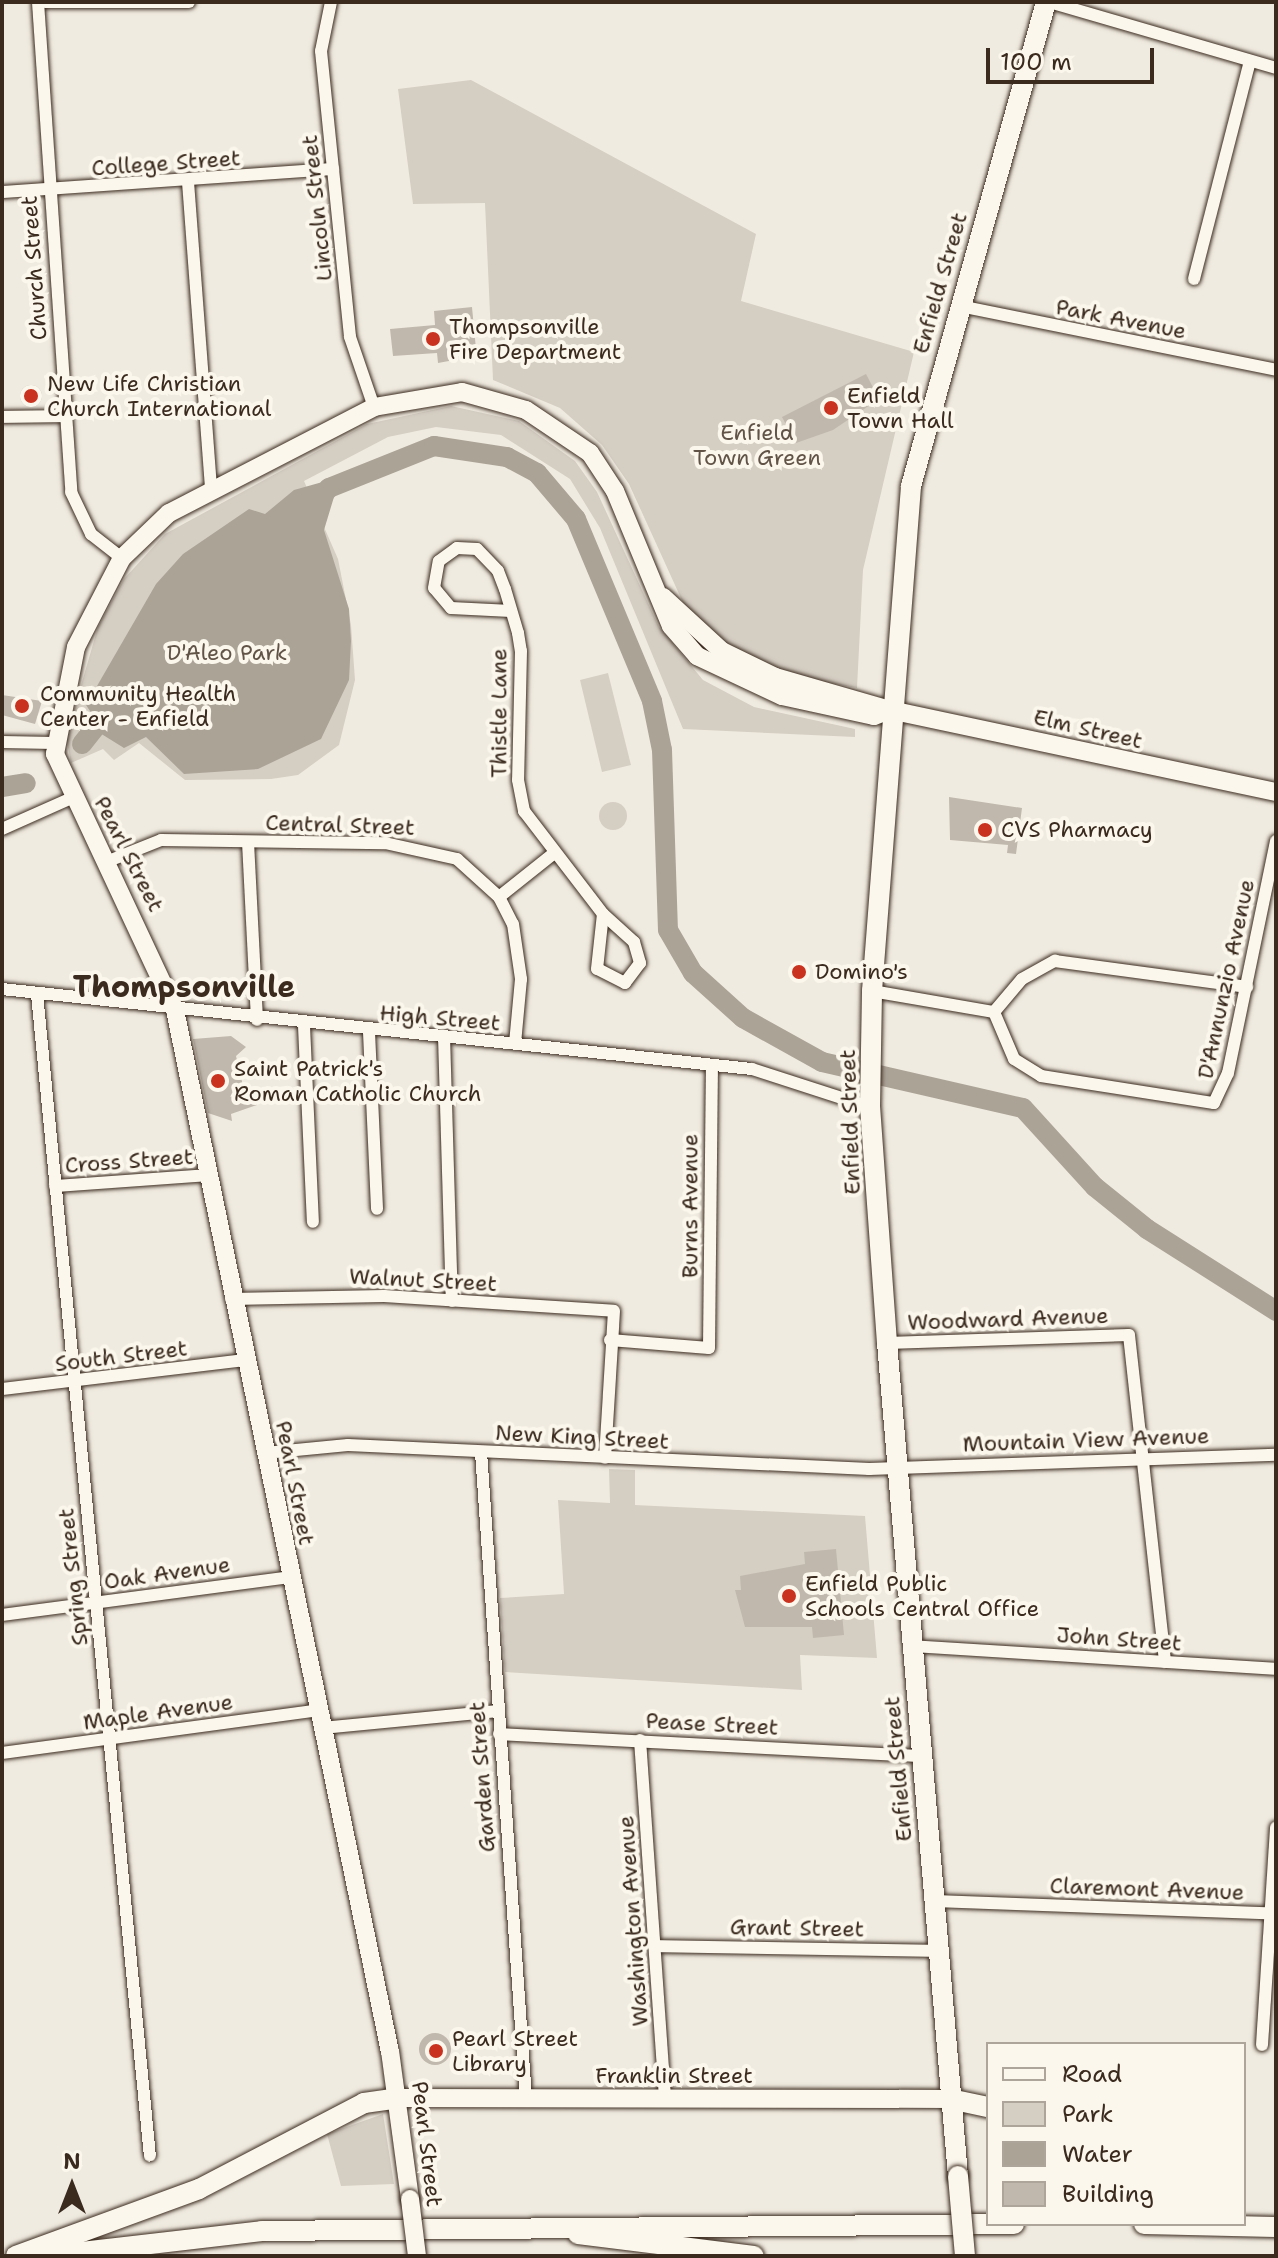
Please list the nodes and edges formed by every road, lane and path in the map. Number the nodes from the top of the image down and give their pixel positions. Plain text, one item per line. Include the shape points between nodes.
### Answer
1 (38, 2) edge
2 (45, 2) edge
3 (183, 2) edge
4 (189, 2) edge
5 (331, 2) edge
6 (1047, 2) edge
7 (1250, 61) junction
8 (1276, 68) edge
9 (333, 169) junction
10 (188, 182) junction
11 (49, 191) junction
12 (2, 192) edge
13 (1194, 279) dead end
14 (960, 306) junction
15 (1276, 370) edge
16 (374, 407) junction
17 (64, 416) junction
18 (2, 417) edge
19 (211, 487) junction
20 (122, 558) junction
21 (511, 611) junction
22 (890, 710) junction
23 (2, 742) edge
24 (54, 743) junction
25 (1276, 792) edge
26 (74, 797) junction
27 (2, 829) edge
28 (1276, 841) edge
29 (248, 842) junction
30 (553, 854) junction
31 (111, 860) junction
32 (499, 897) junction
33 (603, 914) junction
34 (1247, 987) junction
35 (2, 989) edge
36 (872, 991) junction
37 (37, 994) junction
38 (175, 1010) junction
39 (994, 1012) junction
40 (257, 1020) junction
41 (304, 1026) junction
42 (369, 1032) junction
43 (444, 1036) junction
44 (515, 1044) junction
45 (712, 1065) junction
46 (870, 1097) junction
47 (207, 1175) junction
48 (55, 1186) junction
49 (377, 1209) dead end
50 (313, 1222) dead end
51 (231, 1299) junction
52 (452, 1301) junction
53 (610, 1340) junction
54 (887, 1343) junction
55 (245, 1360) junction
56 (74, 1381) junction
57 (2, 1389) edge
58 (481, 1452) junction
59 (265, 1453) junction
60 (1276, 1455) edge
61 (605, 1458) junction
62 (1142, 1458) junction
63 (897, 1468) junction
64 (290, 1577) junction
65 (95, 1603) junction
66 (2, 1615) edge
67 (911, 1646) junction
68 (1165, 1662) junction
69 (1276, 1669) edge
70 (498, 1711) junction
71 (321, 1719) junction
72 (499, 1734) junction
73 (109, 1739) junction
74 (640, 1740) junction
75 (2, 1753) edge
76 (922, 1756) junction
77 (1276, 1827) edge
78 (934, 1901) junction
79 (1267, 1913) junction
80 (655, 1946) junction
81 (938, 1951) junction
82 (1270, 1981) edge
83 (1262, 2045) dead end
84 (398, 2098) junction
85 (526, 2099) junction
86 (950, 2099) junction
87 (665, 2100) junction
88 (986, 2107) edge
89 (150, 2156) dead end
90 (1246, 2219) edge
91 (986, 2224) edge
92 (1232, 2226) edge
93 (535, 2227) junction
94 (1276, 2227) edge
95 (55, 2254) edge
96 (16, 2256) edge
97 (86, 2256) edge
98 (417, 2256) edge
99 (754, 2256) edge
100 (965, 2256) edge

1 - 11 street, Church Street
2 - 3 street
3 - 4 street
5 - 9 street, Lincoln Street via 321,51
6 - 7 street
6 - 14 main road, Enfield Street
7 - 8 street
7 - 13 street
9 - 10 street, College Street
9 - 16 street, Lincoln Street via 351,347
10 - 11 street, College Street
10 - 19 street
11 - 12 street, College Street
11 - 17 street, Church Street
14 - 15 street, Park Avenue
14 - 22 main road, Enfield Street via 911,486
16 - 19 street
16 - 22 street, Elm Street via 462,392 503,400 549,422 590,453 615,491 663,597 738,661
17 - 18 street
17 - 20 street, Church Street via 74,503 100,544
19 - 20 street via 169,513
20 - 24 street via 76,647
21 - 21 street, Thistle Lane via 451,608 434,588 439,561 457,548 483,551
21 - 30 street, Thistle Lane via 521,651 521,800
22 - 25 street, Elm Street
22 - 36 main road, Enfield Street
23 - 24 street
24 - 26 street, Pearl Street
26 - 27 street
26 - 31 street, Pearl Street
28 - 34 street, D'Annunzio Avenue
29 - 31 street, Central Street via 161,840
29 - 32 street, Central Street via 434,849 471,869
29 - 40 street
30 - 32 street
30 - 33 street, Thistle Lane
31 - 38 street, Pearl Street
32 - 44 street, Central Street via 519,958
33 - 33 street, Thistle Lane via 638,950 639,969 625,983 597,969
34 - 39 street via 1055,961 1022,979
34 - 39 street, D'Annunzio Avenue via 1224,1090 1206,1105 1041,1076 1014,1059
35 - 37 street, High Street
36 - 39 street
36 - 46 main road, Enfield Street
37 - 38 street, High Street
37 - 48 street, Spring Street
38 - 40 street, High Street
38 - 47 street, Pearl Street
40 - 41 street, High Street
41 - 42 street, High Street
41 - 50 street
42 - 43 street, High Street
42 - 49 street
43 - 44 street, High Street
43 - 52 street
44 - 45 street, High Street
45 - 46 street, High Street via 783,1075
45 - 53 street, Burns Avenue via 709,1348
46 - 54 main road, Enfield Street
47 - 48 street, Cross Street
47 - 51 street, Pearl Street
48 - 56 street, Spring Street
51 - 52 street, Walnut Street
51 - 55 street, Pearl Street
52 - 53 street, Walnut Street via 614,1311
53 - 61 street
54 - 62 street, Woodward Avenue via 1129,1335
54 - 63 main road, Enfield Street
55 - 56 street, South Street
55 - 59 street, Pearl Street
56 - 57 street, South Street
56 - 65 street, Spring Street
58 - 59 street, New King Street via 348,1445
58 - 61 street, New King Street
58 - 70 street, Garden Street
59 - 64 street, Pearl Street
60 - 62 street, Mountain View Avenue
61 - 63 street, New King Street
62 - 63 street, Mountain View Avenue
62 - 68 street
63 - 67 main road, Enfield Street
64 - 65 street, Oak Avenue
64 - 71 street, Pearl Street
65 - 66 street, Oak Avenue
65 - 73 street, Spring Street
67 - 68 street, John Street
67 - 76 main road, Enfield Street
68 - 69 street, John Street
70 - 71 street
70 - 72 street, Garden Street
71 - 73 street, Maple Avenue
71 - 84 street, Pearl Street
72 - 74 street, Pease Street
72 - 85 street, Garden Street
73 - 75 street, Maple Avenue
73 - 89 street, Spring Street
74 - 76 street, Pease Street
74 - 80 street, Washington Avenue
76 - 78 main road, Enfield Street
77 - 79 street, Claremont Avenue
78 - 79 street, Claremont Avenue
78 - 81 main road, Enfield Street
79 - 82 street
80 - 81 street, Grant Street
80 - 87 street, Washington Avenue
81 - 86 main road, Enfield Street
82 - 83 street
84 - 85 street, Franklin Street
84 - 96 main road via 364,2103 199,2189
84 - 98 street, Pearl Street, bridge
85 - 87 street, Franklin Street
86 - 87 street, Franklin Street
86 - 88 main road
86 - 100 main road, Enfield Street, bridge
90 - 94 main road
91 - 93 main road
92 - 94 main road
93 - 95 main road via 243,2231
93 - 99 main road
95 - 97 main road

